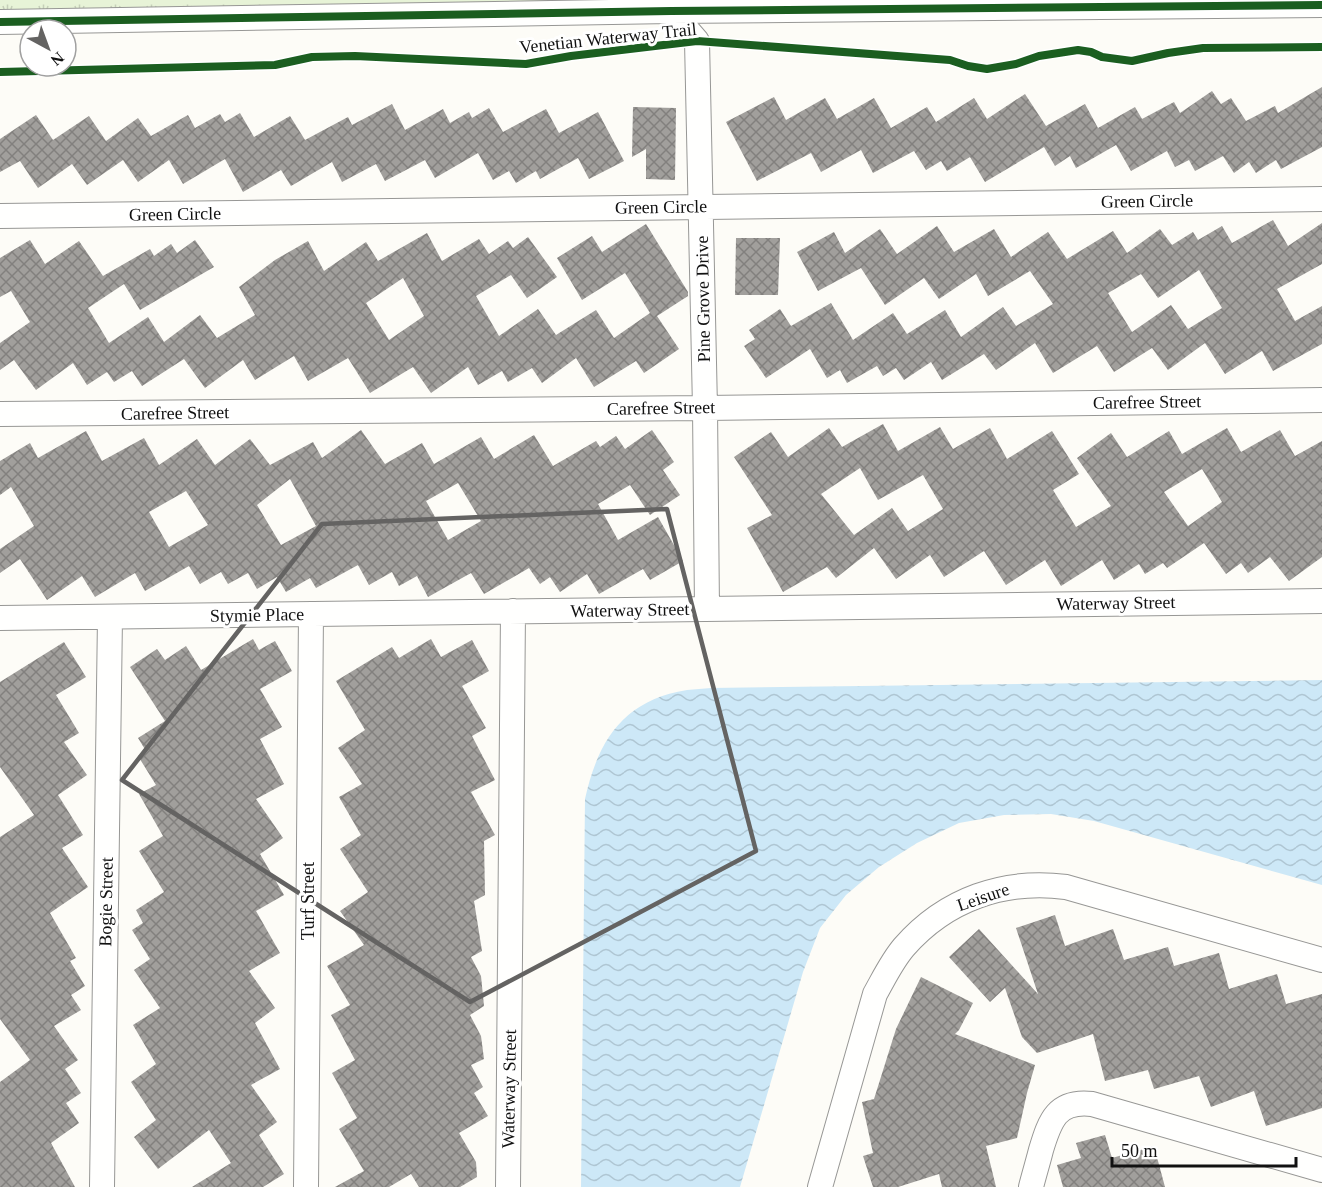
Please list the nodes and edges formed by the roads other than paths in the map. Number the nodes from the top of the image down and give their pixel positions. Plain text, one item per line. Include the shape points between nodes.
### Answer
1 (1322, 4) edge
2 (670, 6) edge
3 (0, 22) edge
4 (1322, 199) edge
5 (701, 207) junction
6 (0, 216) edge
7 (1322, 399) edge
8 (705, 408) junction
9 (0, 414) edge
10 (1322, 600) edge
11 (706, 609) junction
12 (513, 611) junction
13 (311, 614) junction
14 (110, 616) junction
15 (0, 618) edge
16 (1322, 960) edge
17 (1322, 1170) edge
18 (102, 1187) edge
19 (306, 1187) edge
20 (508, 1187) edge
21 (820, 1187) edge
22 (1031, 1187) edge

1 - 2 street
2 - 3 street
2 - 5 street, Pine Grove Drive via 697,41
4 - 5 street, Green Circle
5 - 6 street, Green Circle
5 - 8 street, Pine Grove Drive
7 - 8 street, Carefree Street
8 - 9 street, Carefree Street
8 - 11 street, Pine Grove Drive
10 - 11 street, Waterway Street
11 - 12 street, Waterway Street
12 - 13 street, Stymie Place
12 - 20 street, Waterway Street
13 - 14 street, Stymie Place
13 - 19 street, Turf Street
14 - 15 street, Stymie Place
14 - 18 street, Bogie Street
16 - 21 street, Leisure via 1066,886 1022,885 973,897 926,925 886,971 875,994
17 - 22 street via 1080,1103 1065,1107 1053,1117

